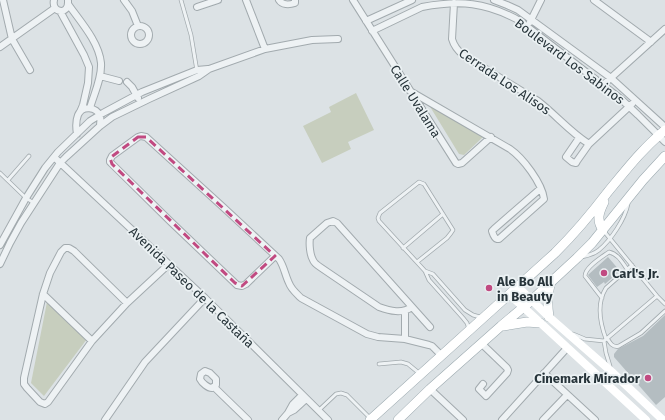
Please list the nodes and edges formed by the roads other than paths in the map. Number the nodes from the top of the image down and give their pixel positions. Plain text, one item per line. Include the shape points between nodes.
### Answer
1 (3, 0) edge
2 (124, 0) edge
3 (180, 0) edge
4 (218, 0) edge
5 (246, 0) edge
6 (279, 0) edge
7 (295, 0) edge
8 (353, 0) edge
9 (412, 0) edge
10 (419, 0) edge
11 (494, 0) edge
12 (541, 0) edge
13 (594, 0) edge
14 (68, 2) edge
15 (454, 3) junction
16 (55, 4) edge
17 (198, 7) dead end
18 (422, 7) junction
19 (532, 19) junction
20 (366, 21) junction
21 (138, 26) dead end
22 (528, 27) junction
23 (665, 29) edge
24 (372, 31) junction
25 (12, 39) junction
26 (338, 39) dead end
27 (651, 42) junction
28 (0, 47) edge
29 (265, 49) junction
30 (101, 65) junction
31 (89, 66) junction
32 (30, 70) dead end
33 (198, 73) junction
34 (100, 76) junction
35 (611, 78) junction
36 (119, 81) dead end
37 (127, 82) dead end
38 (88, 83) junction
39 (98, 84) junction
40 (603, 85) junction
41 (410, 91) junction
42 (137, 96) junction
43 (636, 100) junction
44 (140, 103) junction
45 (629, 106) junction
46 (90, 108) junction
47 (645, 108) junction
48 (80, 112) junction
49 (100, 115) junction
50 (638, 115) junction
51 (100, 126) junction
52 (665, 127) edge
53 (662, 132) edge
54 (77, 134) junction
55 (491, 137) junction
56 (579, 138) junction
57 (665, 142) edge
58 (589, 144) junction
59 (29, 156) dead end
60 (54, 156) junction
61 (665, 156) edge
62 (60, 163) junction
63 (0, 173) edge
64 (8, 180) junction
65 (540, 189) junction
66 (609, 192) junction
67 (26, 198) junction
68 (628, 198) junction
69 (34, 203) junction
70 (443, 214) junction
71 (603, 230) junction
72 (609, 238) junction
73 (0, 245) edge
74 (403, 248) junction
75 (275, 256) junction
76 (577, 258) junction
77 (417, 262) junction
78 (0, 264) edge
79 (169, 264) junction
80 (632, 265) junction
81 (627, 269) junction
82 (425, 271) junction
83 (551, 282) junction
84 (518, 287) junction
85 (43, 294) junction
86 (510, 295) junction
87 (453, 296) junction
88 (657, 296) junction
89 (205, 298) junction
90 (602, 298) junction
91 (532, 300) junction
92 (447, 301) junction
93 (127, 303) junction
94 (665, 304) edge
95 (412, 307) junction
96 (523, 308) junction
97 (665, 310) edge
98 (405, 311) junction
99 (550, 317) junction
100 (484, 318) junction
101 (540, 323) junction
102 (501, 326) junction
103 (430, 327) dead end
104 (469, 331) junction
105 (567, 332) junction
106 (403, 339) junction
107 (606, 339) junction
108 (459, 340) junction
109 (92, 341) junction
110 (482, 344) junction
111 (567, 348) junction
112 (471, 353) junction
113 (442, 356) junction
114 (379, 364) dead end
115 (612, 372) junction
116 (544, 373) junction
117 (421, 375) junction
118 (483, 384) dead end
119 (214, 387) dead end
120 (430, 389) junction
121 (567, 395) junction
122 (304, 397) junction
123 (318, 411) junction
124 (105, 420) edge
125 (248, 420) edge
126 (282, 420) edge
127 (328, 420) edge
128 (371, 420) edge
129 (398, 420) edge
130 (463, 420) edge
131 (502, 420) edge
132 (544, 420) edge
133 (595, 420) edge
134 (646, 420) edge
135 (664, 420) edge

1 - 25 street
2 - 21 street
3 - 33 lane
4 - 17 street
5 - 29 street
6 - 7 street via 283,4 292,4
8 - 20 street, Calle Uvalama
9 - 20 street
10 - 18 street
11 - 19 street, Boulevard Los Sabinos
12 - 19 street
13 - 27 street
14 - 16 street via 65,10
14 - 30 street via 96,44
15 - 18 street, Boulevard Los Sabinos
15 - 22 street, Boulevard Los Sabinos via 485,6 508,14
15 - 56 street, Cerrada Los Alisos via 452,39 458,51 538,101
16 - 25 street
16 - 31 street
18 - 24 street, Boulevard Los Sabinos
19 - 22 street
19 - 35 street, Boulevard Los Sabinos
20 - 24 street, Calle Uvalama
22 - 40 street, Boulevard Los Sabinos
23 - 27 street
24 - 41 street, Calle Uvalama
25 - 28 street
25 - 32 street
26 - 29 street via 312,40
27 - 35 street
29 - 33 street
30 - 31 street
30 - 34 street
31 - 38 street
33 - 42 street
33 - 44 street
34 - 36 street
34 - 39 street
35 - 40 street
35 - 43 street, Boulevard Los Sabinos
37 - 42 street
38 - 39 street
38 - 48 street
39 - 46 street
40 - 45 street, Boulevard Los Sabinos
41 - 55 street
41 - 55 street, Calle Uvalama via 456,163 462,163
42 - 44 street
42 - 49 street
43 - 45 street
43 - 47 street, Boulevard Los Sabinos
44 - 51 street
45 - 50 street, Boulevard Los Sabinos
45 - 58 street
46 - 48 street
46 - 49 street
47 - 50 street
47 - 52 street, Boulevard Los Sabinos
48 - 54 street via 77,118
49 - 51 street
49 - 54 street
50 - 53 street, Boulevard Los Sabinos
51 - 62 street
53 - 57 street, Boulevard Los Sabinos
53 - 66 main road via 635,158
54 - 60 street
55 - 65 street via 519,156
56 - 58 street, Cerrada Los Alisos
56 - 58 street via 566,157 572,162 576,163
59 - 64 lane
60 - 62 street, Avenida Paseo de la Castaña
60 - 67 street
61 - 68 main road
62 - 69 street
62 - 79 street, Avenida Paseo de la Castaña
63 - 64 lane
64 - 67 lane
65 - 65 street via 492,231 496,239 543,200
66 - 71 main road via 598,221
66 - 84 main road via 568,240
67 - 69 lane
67 - 73 street
68 - 71 main road
68 - 72 lane via 625,215
69 - 78 street
70 - 74 lane
70 - 74 lane via 424,184 419,182 380,213 379,221
70 - 77 lane via 453,230 451,234
71 - 72 lane
71 - 76 main road
72 - 76 lane via 599,250
72 - 80 lane
74 - 77 lane
75 - 75 street via 146,137 138,137 110,158 110,162 237,285 246,284
75 - 106 street via 282,264 293,290 301,298 367,334
76 - 83 main road
77 - 82 lane
79 - 89 street, Avenida Paseo de la Castaña
79 - 93 street
80 - 81 lane
80 - 88 lane
81 - 90 lane via 606,288
81 - 90 lane via 614,253 609,252 588,269 585,276
82 - 87 lane via 433,274
82 - 92 lane via 429,280
83 - 91 main road
83 - 99 main road via 547,302
84 - 86 main road
84 - 91 main road
85 - 93 street via 57,258 65,248 69,248
85 - 109 street
85 - 109 street via 24,378 24,384 40,402 48,402
86 - 96 main road
86 - 100 main road
87 - 92 lane
87 - 100 lane via 472,315
88 - 94 lane
88 - 107 lane
89 - 122 street, Avenida Paseo de la Castaña
89 - 124 street via 145,362
90 - 107 lane via 600,311
91 - 96 main road
91 - 99 main road
92 - 104 lane via 463,318
93 - 109 street
95 - 98 street
95 - 98 street via 337,223 327,223 310,238 313,261 320,267 379,307
95 - 103 street
96 - 101 main road
96 - 102 main road
97 - 107 lane via 641,333 619,346 612,345
98 - 106 street
99 - 105 main road
100 - 104 main road
101 - 102 main road via 523,322
101 - 111 main road
102 - 110 main road
104 - 108 main road
105 - 107 lane via 585,339
105 - 115 main road
106 - 113 street via 432,346
107 - 115 lane via 606,352
108 - 112 main road
108 - 113 main road
110 - 112 main road
110 - 118 street via 508,370 486,396 479,389
111 - 116 street
111 - 134 main road
112 - 120 main road
113 - 117 main road
114 - 117 lane via 401,362 408,364
115 - 135 main road
116 - 121 street
116 - 131 street
117 - 128 main road
119 - 125 street
120 - 129 main road
120 - 130 street
121 - 132 street
121 - 133 street
122 - 123 street, Avenida Paseo de la Castaña
122 - 126 street
123 - 127 street, Avenida Paseo de la Castaña
123 - 128 lane via 340,393 347,395

